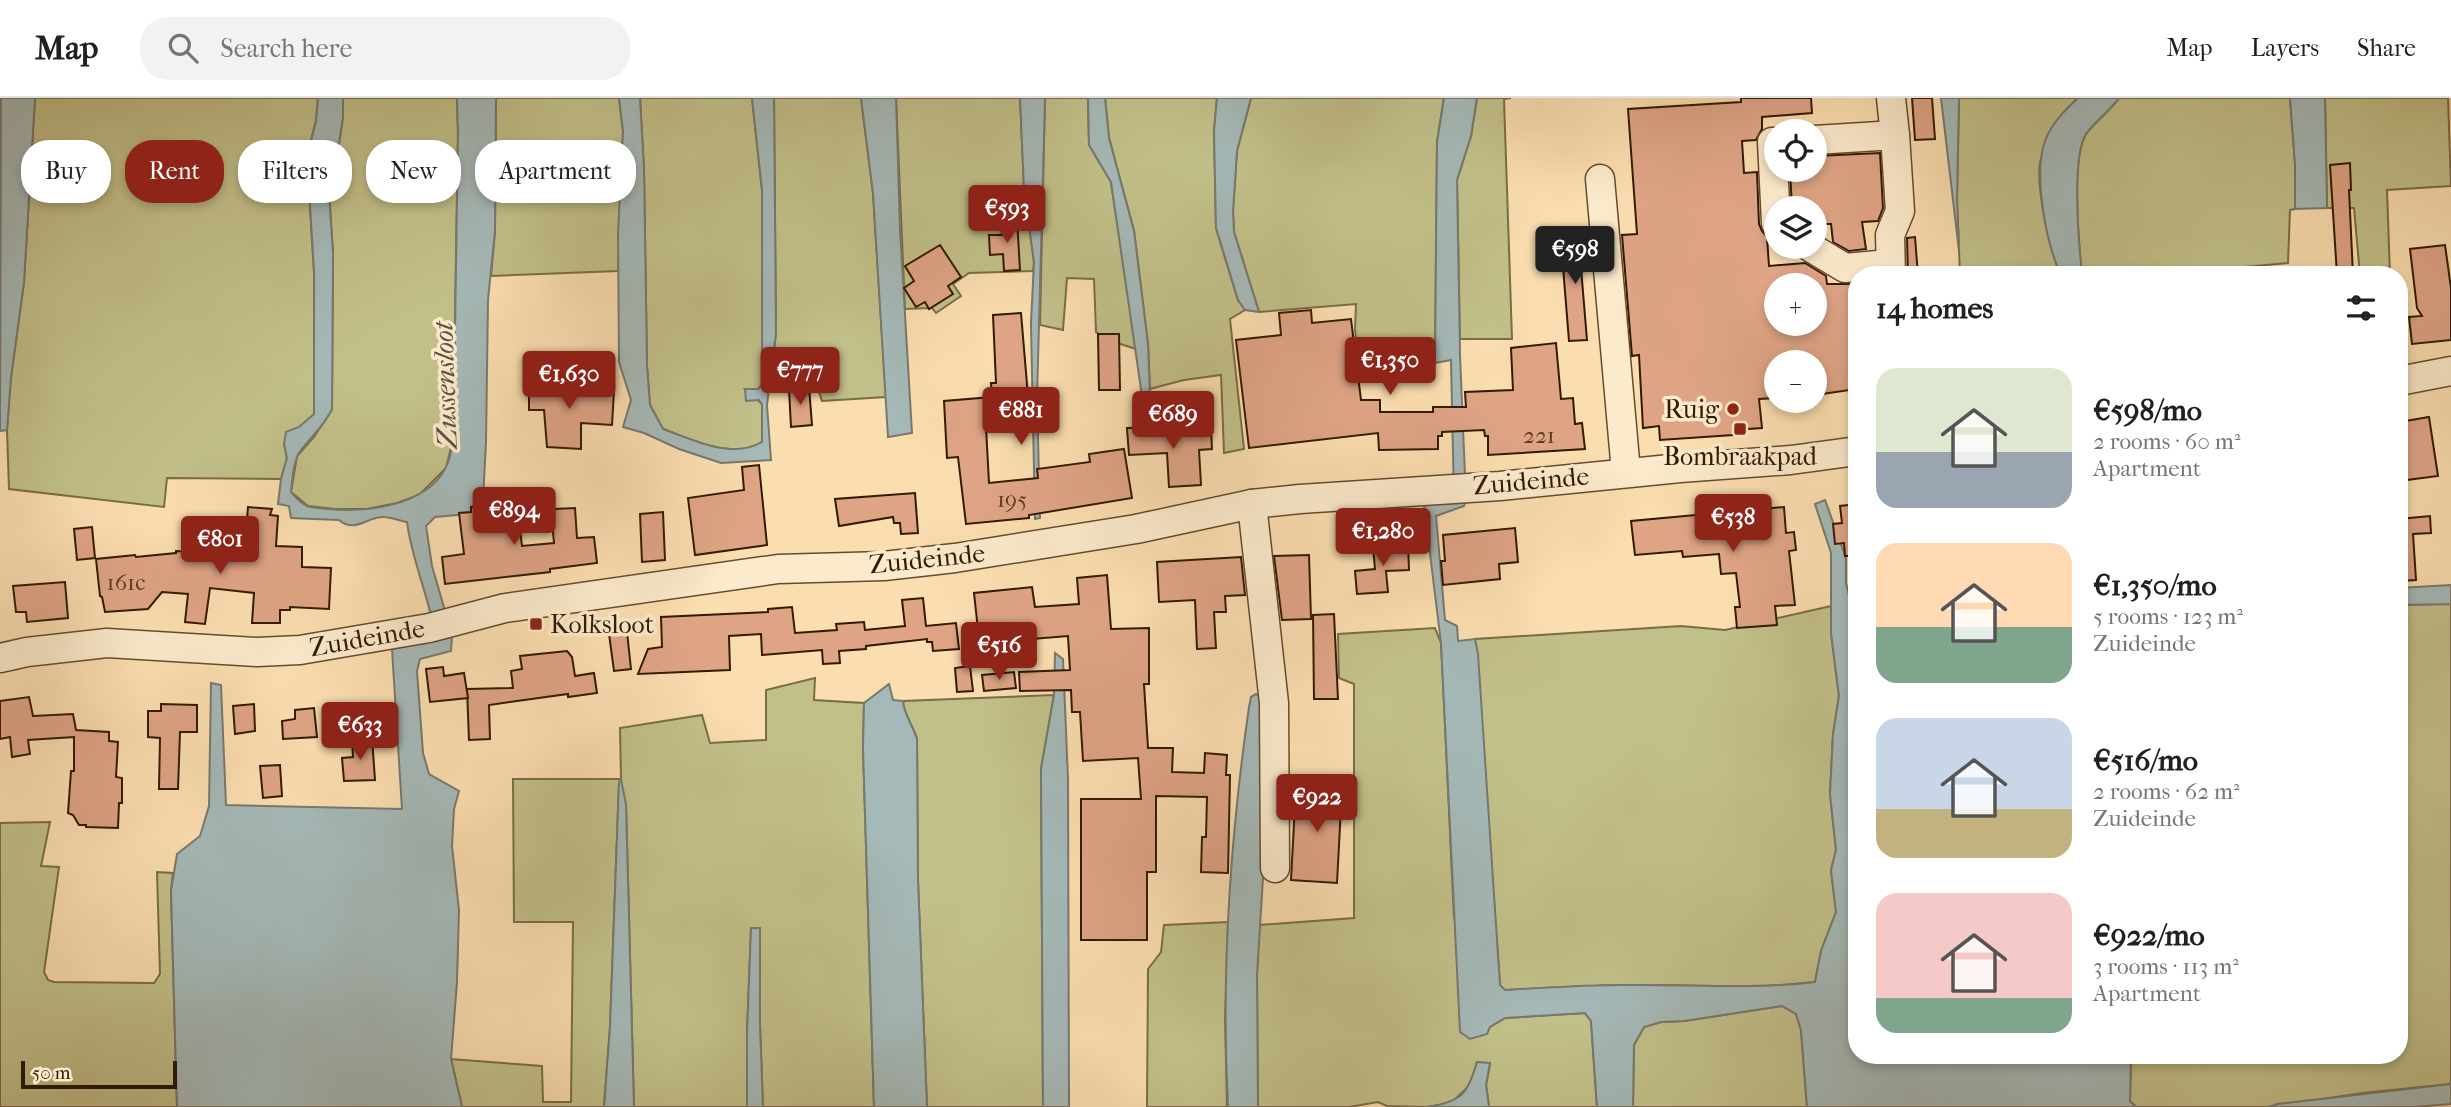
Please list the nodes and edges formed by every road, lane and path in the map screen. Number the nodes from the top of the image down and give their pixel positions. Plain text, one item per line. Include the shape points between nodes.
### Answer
1 (1891, 98) edge
2 (1895, 135) junction
3 (1827, 139) edge
4 (1600, 179) dead end
5 (1827, 257) edge
6 (1890, 266) edge
7 (1848, 268) edge
8 (2451, 371) edge
9 (2408, 379) edge
10 (1848, 452) edge
11 (1626, 472) junction
12 (1252, 504) junction
13 (0, 658) edge
14 (1275, 868) dead end

1 - 2 street
2 - 3 street
2 - 6 street via 1900,211 1891,235
4 - 11 street
5 - 7 street
8 - 9 street
10 - 11 street, Zuideinde
11 - 12 street, Zuideinde
12 - 13 street, Zuideinde via 1136,529 955,558 884,566 778,569 505,608 429,628 300,650 257,652 107,643
12 - 14 street via 1274,703

